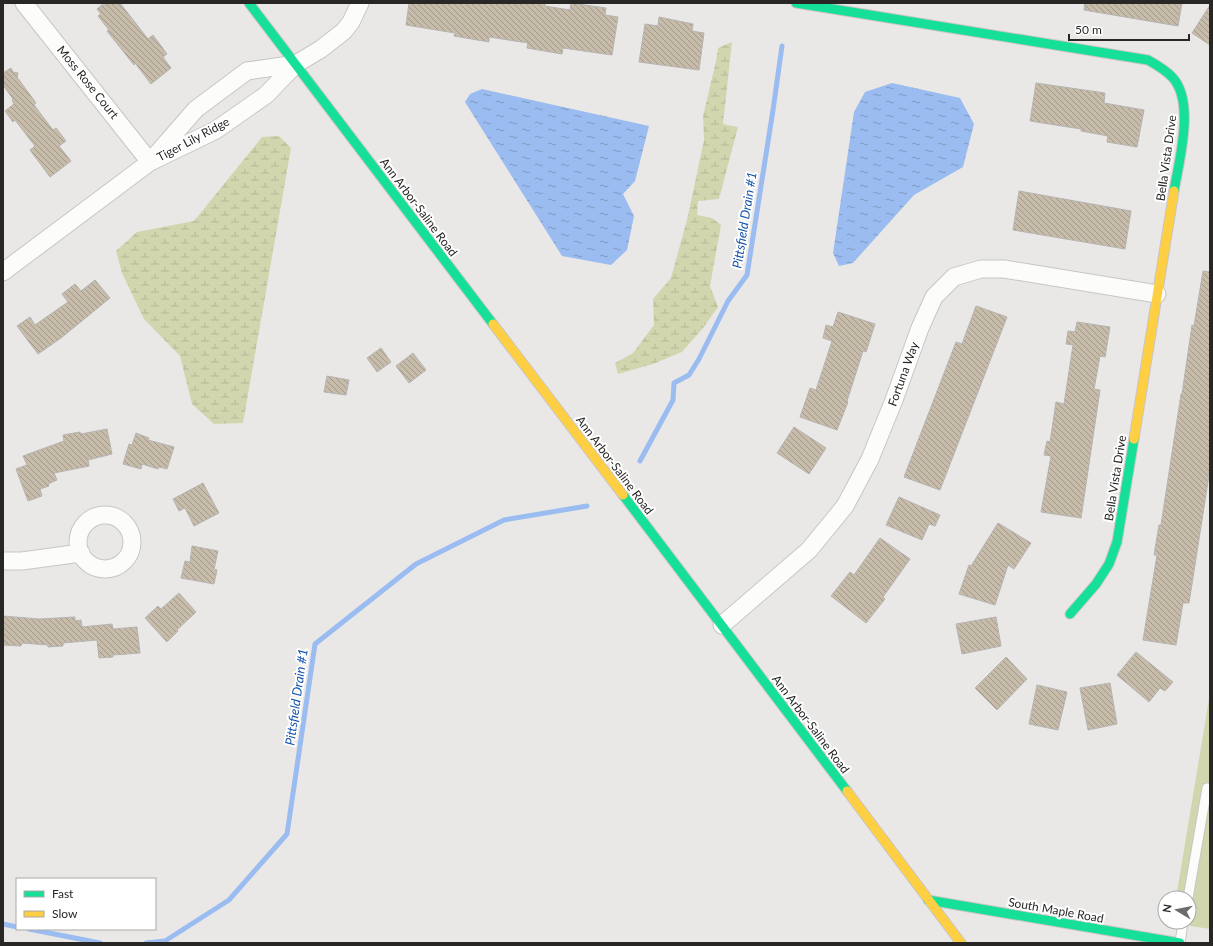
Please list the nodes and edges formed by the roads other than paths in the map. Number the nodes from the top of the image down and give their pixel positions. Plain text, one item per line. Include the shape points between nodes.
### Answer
1 (24, 3) edge
2 (249, 3) edge
3 (360, 3) edge
4 (796, 3) edge
5 (296, 64) junction
6 (150, 162) junction
7 (3, 272) edge
8 (1157, 294) junction
9 (81, 553) dead end
10 (3, 561) edge
11 (1070, 614) dead end
12 (722, 625) junction
13 (1207, 788) dead end
14 (1189, 890) edge
15 (928, 900) junction
16 (1182, 930) edge
17 (961, 943) edge
18 (1180, 943) edge

1 - 6 street, Moss Rose Court
2 - 5 main road, Ann Arbor-Saline Road
3 - 5 street via 344,31
4 - 8 main road, Bella Vista Drive via 1130,56 1148,60 1163,68 1179,84 1184,101 1185,121
5 - 6 street, Tiger Lily Ridge via 266,95 216,130
5 - 6 street, Tiger Lily Ridge via 247,71 196,109
5 - 12 main road, Ann Arbor-Saline Road
6 - 7 street, Tiger Lily Ridge
8 - 11 main road, Bella Vista Drive via 1117,542 1109,564 1096,584
8 - 12 street, Fortuna Way via 1004,270 981,270 954,277 934,297 870,459 845,506 809,550
9 - 10 street
12 - 15 main road, Ann Arbor-Saline Road
13 - 14 lane
15 - 17 main road, Ann Arbor-Saline Road
15 - 18 main road, South Maple Road
16 - 18 lane

